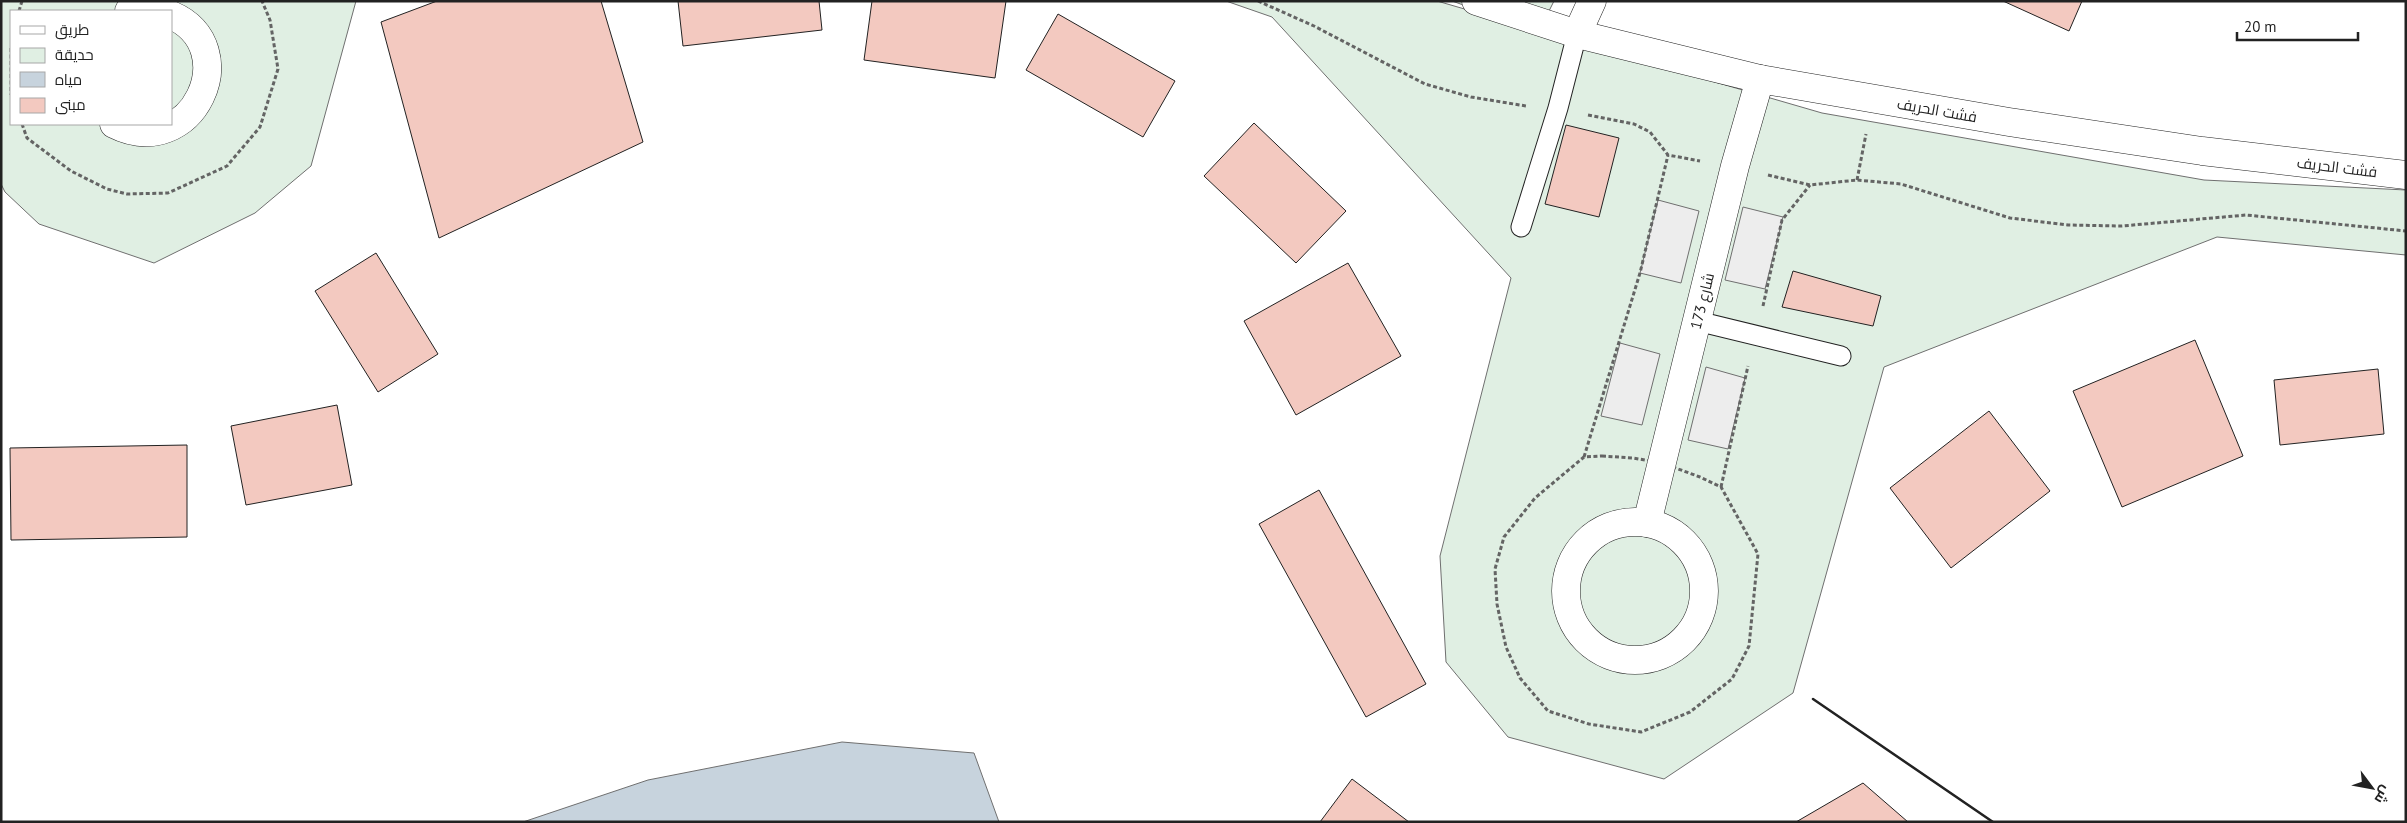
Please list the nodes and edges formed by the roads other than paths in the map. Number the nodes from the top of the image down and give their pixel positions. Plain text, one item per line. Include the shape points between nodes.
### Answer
1 (1476, 1) edge
2 (1592, 1) edge
3 (165, 9) edge
4 (134, 10) edge
5 (172, 13) edge
6 (1577, 34) junction
7 (1760, 79) junction
8 (116, 125) edge
9 (2406, 175) edge
10 (1521, 227) dead end
11 (1696, 321) junction
12 (1841, 356) dead end
13 (1647, 523) junction

1 - 6 street, فشت الحريف
2 - 6 street
3 - 4 street
5 - 8 street via 194,31 204,49 208,68 205,88 197,106 183,121 165,130 145,132 126,130
6 - 7 street, فشت الحريف
6 - 10 lane
7 - 9 street, فشت الحريف via 2009,122
7 - 11 street, شارع 173
11 - 12 lane
11 - 13 street, شارع 173
13 - 13 street via 1627,522 1608,527 1591,538 1578,553 1566,580 1566,606 1582,634 1592,645 1627,659 1658,656 1671,649 1683,640 1700,617 1703,578 1696,558 1683,541 1667,529

